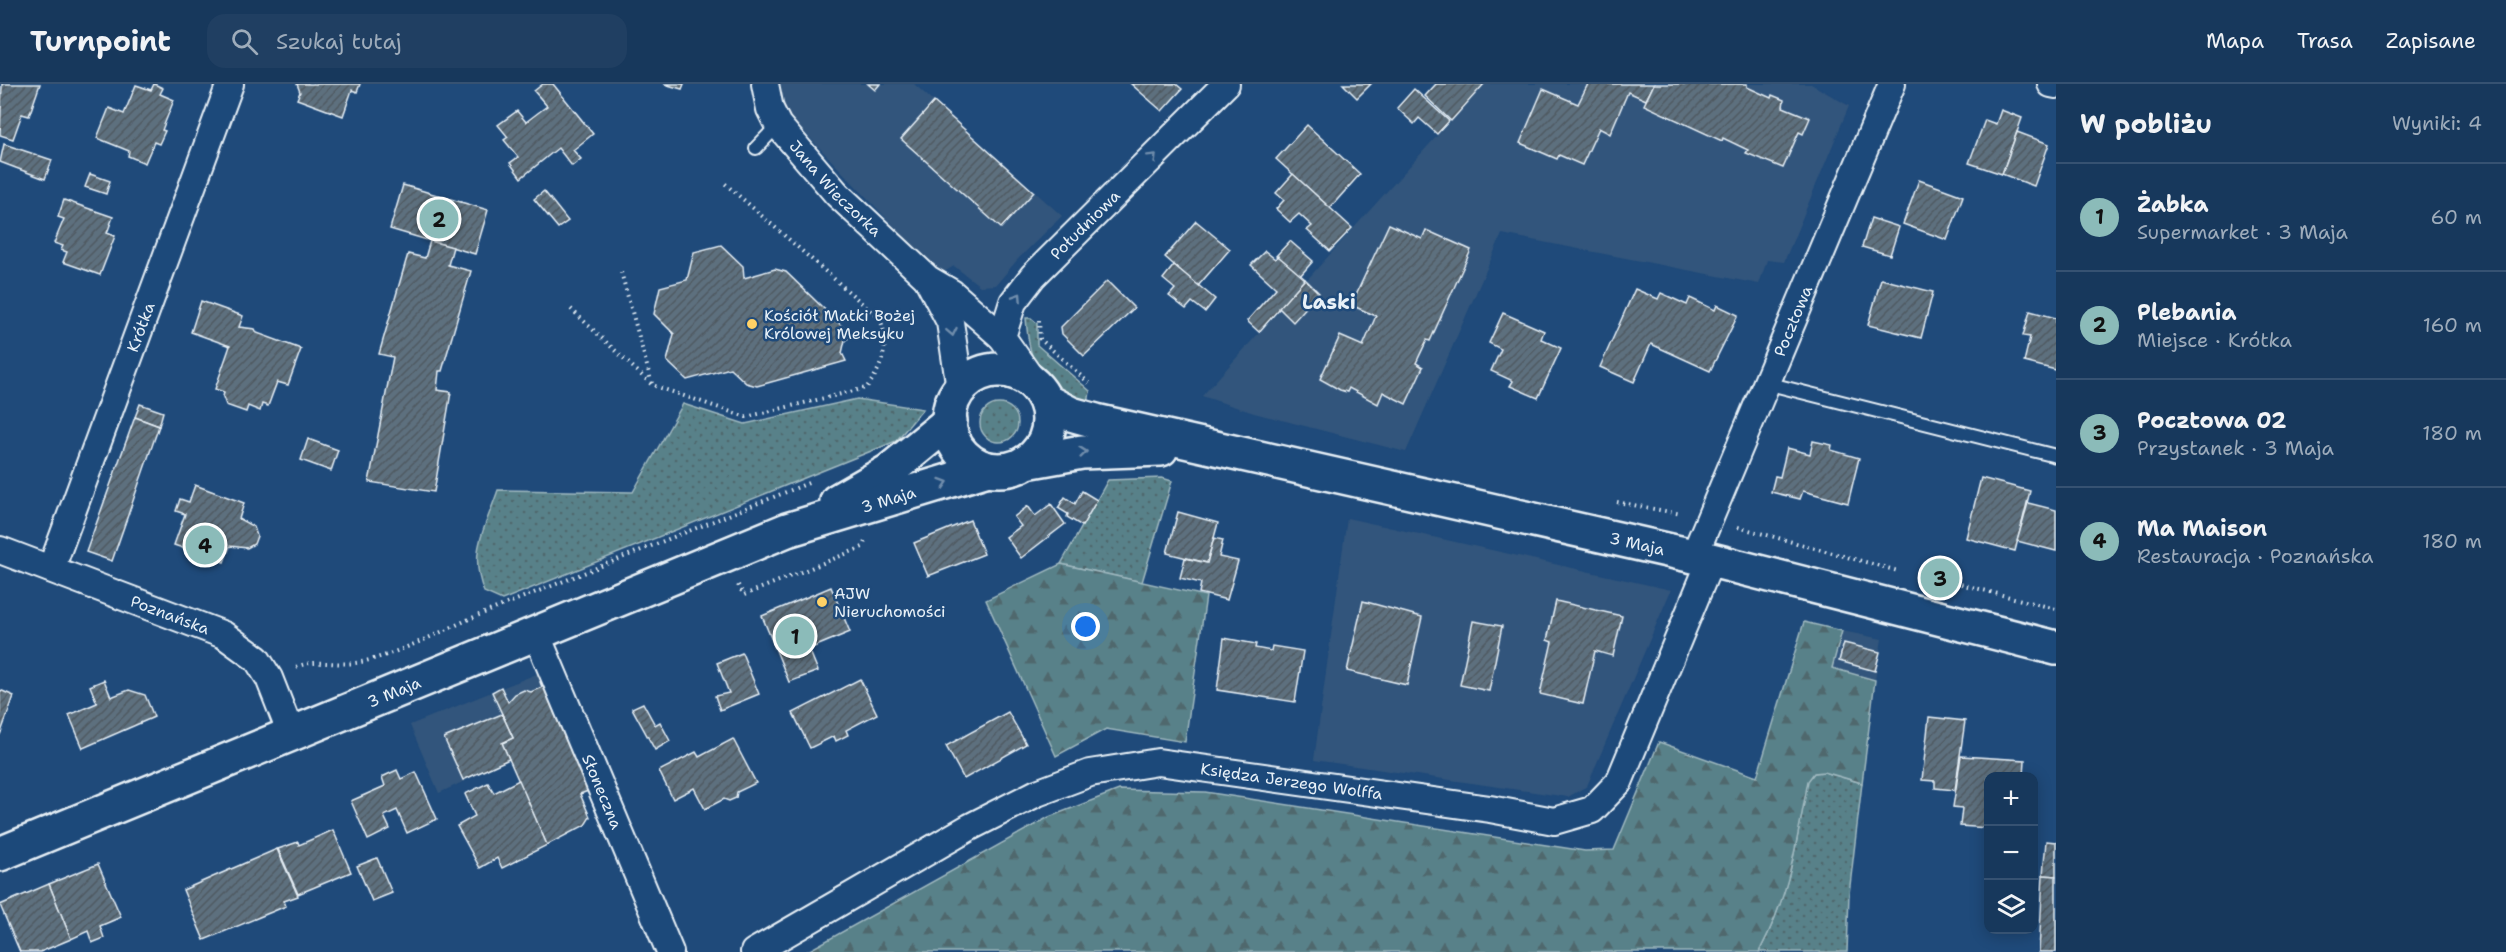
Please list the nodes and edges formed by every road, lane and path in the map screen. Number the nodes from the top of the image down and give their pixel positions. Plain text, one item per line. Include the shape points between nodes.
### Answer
1 (230, 84) edge
2 (765, 84) edge
3 (1226, 84) edge
4 (1892, 84) edge
5 (2052, 84) edge
6 (2056, 85) edge
7 (778, 125) junction
8 (756, 147) dead end
9 (722, 181) dead end
10 (621, 272) dead end
11 (928, 279) junction
12 (1039, 308) dead end
13 (571, 309) dead end
14 (1002, 337) junction
15 (1766, 383) junction
16 (652, 385) junction
17 (1092, 386) dead end
18 (960, 389) junction
19 (1040, 393) junction
20 (950, 421) junction
21 (1216, 450) junction
22 (2056, 456) edge
23 (1026, 462) junction
24 (988, 469) junction
25 (812, 481) dead end
26 (787, 530) junction
27 (0, 550) edge
28 (1702, 558) junction
29 (1886, 566) dead end
30 (51, 569) junction
31 (1903, 573) dead end
32 (1946, 585) dead end
33 (2056, 609) edge
34 (536, 633) junction
35 (2056, 648) edge
36 (290, 669) dead end
37 (291, 734) junction
38 (0, 854) edge
39 (670, 952) edge
40 (754, 952) edge

1 - 30 street, Krótka
2 - 7 street, Jana Wieczorka
14 -> 3 street, Południowa via 1013,303 1033,276
4 - 15 street, Pocztowa
5 - 6 street
7 - 8 lane
7 - 11 street, Jana Wieczorka via 837,194
9 - 16 path via 880,319 886,346 874,378 866,387 746,417
10 - 16 path
11 - 14 street, Jana Wieczorka via 951,293
11 -> 18 street, Jana Wieczorka via 950,322
12 - 17 path via 1040,339
13 - 16 path
14 - 19 street
15 - 22 lane
15 - 28 street, Pocztowa
18 - 19 street via 973,378 996,371 1021,375
18 - 20 street via 952,404
19 - 21 street, 3 Maja via 1071,414
19 - 23 street via 1050,418 1047,435 1039,451
20 - 24 street via 952,438 961,452
20 - 26 street, 3 Maja via 889,471
23 -> 21 street, 3 Maja via 1126,449
21 - 28 street, 3 Maja
23 - 24 street via 1008,469
26 -> 24 street, 3 Maja
25 - 36 path via 360,663 307,663
26 - 34 street, 3 Maja
27 - 30 street, Poznańska
28 - 35 street, 3 Maja
28 - 40 street, Księdza Jerzego Wolffa via 1619,782 1592,810 1578,816 1554,821 1479,807 1147,763 1090,773 1037,793 970,827
29 - 31 path
30 - 37 street, Poznańska via 224,635 245,649 269,678
32 - 33 path
34 - 37 street, 3 Maja
34 - 39 street, Słoneczna
37 - 38 street, 3 Maja

